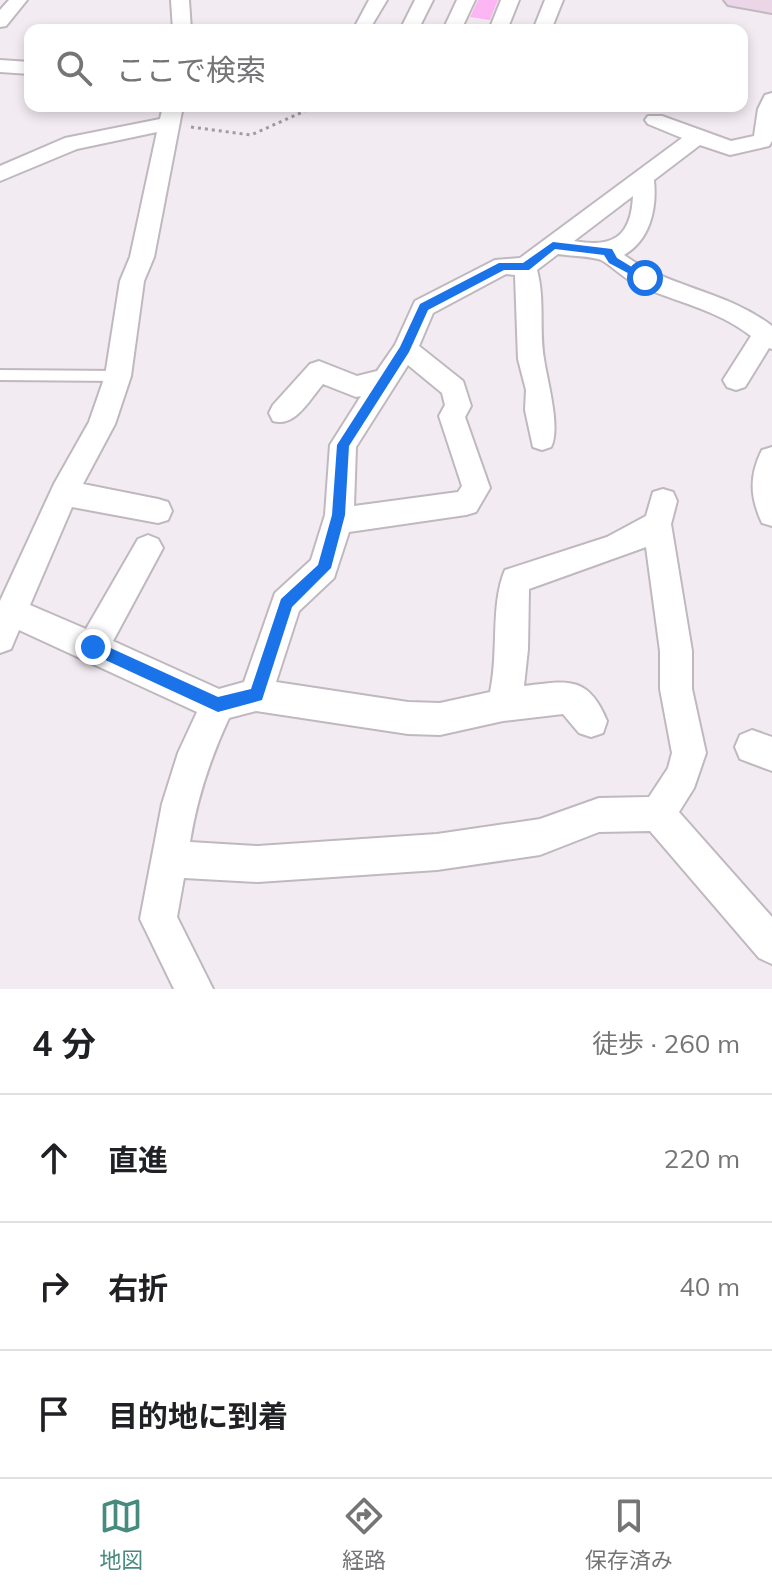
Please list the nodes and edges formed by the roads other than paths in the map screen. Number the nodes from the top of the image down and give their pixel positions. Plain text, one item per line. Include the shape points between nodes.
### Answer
1 (18, 0) edge
2 (180, 0) edge
3 (378, 0) edge
4 (424, 0) edge
5 (466, 0) edge
6 (510, 0) edge
7 (554, 0) edge
8 (736, 0) edge
9 (772, 6) edge
10 (0, 22) edge
11 (182, 24) edge
12 (364, 24) edge
13 (412, 24) edge
14 (455, 24) edge
15 (500, 24) edge
16 (544, 24) edge
17 (0, 66) edge
18 (24, 68) edge
19 (772, 99) edge
20 (171, 115) edge
21 (655, 120) dead end
22 (697, 137) junction
23 (0, 174) edge
24 (643, 179) junction
25 (553, 245) junction
26 (608, 251) junction
27 (525, 267) junction
28 (768, 337) edge
29 (405, 349) junction
30 (0, 375) edge
31 (118, 376) junction
32 (387, 378) junction
33 (736, 380) dead end
34 (282, 413) dead end
35 (542, 439) dead end
36 (772, 458) edge
37 (64, 493) junction
38 (158, 511) dead end
39 (772, 514) edge
40 (337, 521) junction
41 (148, 548) dead end
42 (6, 624) edge
43 (93, 647) junction
44 (256, 695) junction
45 (218, 705) junction
46 (503, 705) junction
47 (591, 721) dead end
48 (658, 814) junction
49 (171, 859) junction
50 (772, 945) edge
51 (194, 989) edge

1 - 10 street
2 - 11 street
3 - 12 street
4 - 13 street
5 - 14 street
6 - 15 street
7 - 16 street
8 - 9 street
17 - 18 street
19 - 22 street via 762,141 730,148
20 - 23 street via 72,143
20 - 31 street via 142,257 132,281
21 - 22 street
22 - 24 street
24 - 25 street
24 - 26 street via 646,198 636,232
25 - 26 street
25 - 27 street
26 - 28 street via 613,260 645,278 721,305
27 - 29 street via 503,266 424,307
27 - 35 street
28 - 33 street
29 - 32 street
29 - 40 street via 454,388 458,406 452,416 476,488 466,503
30 - 31 lane
31 - 37 street via 102,424
32 - 34 street via 356,387 319,371
32 - 40 street via 343,445
36 - 39 street via 764,493
37 - 38 street
37 - 42 street
40 - 44 street via 324,568 286,603
41 - 43 street
42 - 43 street
43 - 45 street
44 - 45 street
44 - 46 street via 408,718 440,719
45 - 49 street via 179,804
46 - 47 street via 570,697
46 - 48 street via 516,580 619,545 660,512 676,689 689,753 682,776
48 - 49 street via 599,815 540,837 437,852 258,864
48 - 50 street
49 - 51 street via 158,919

